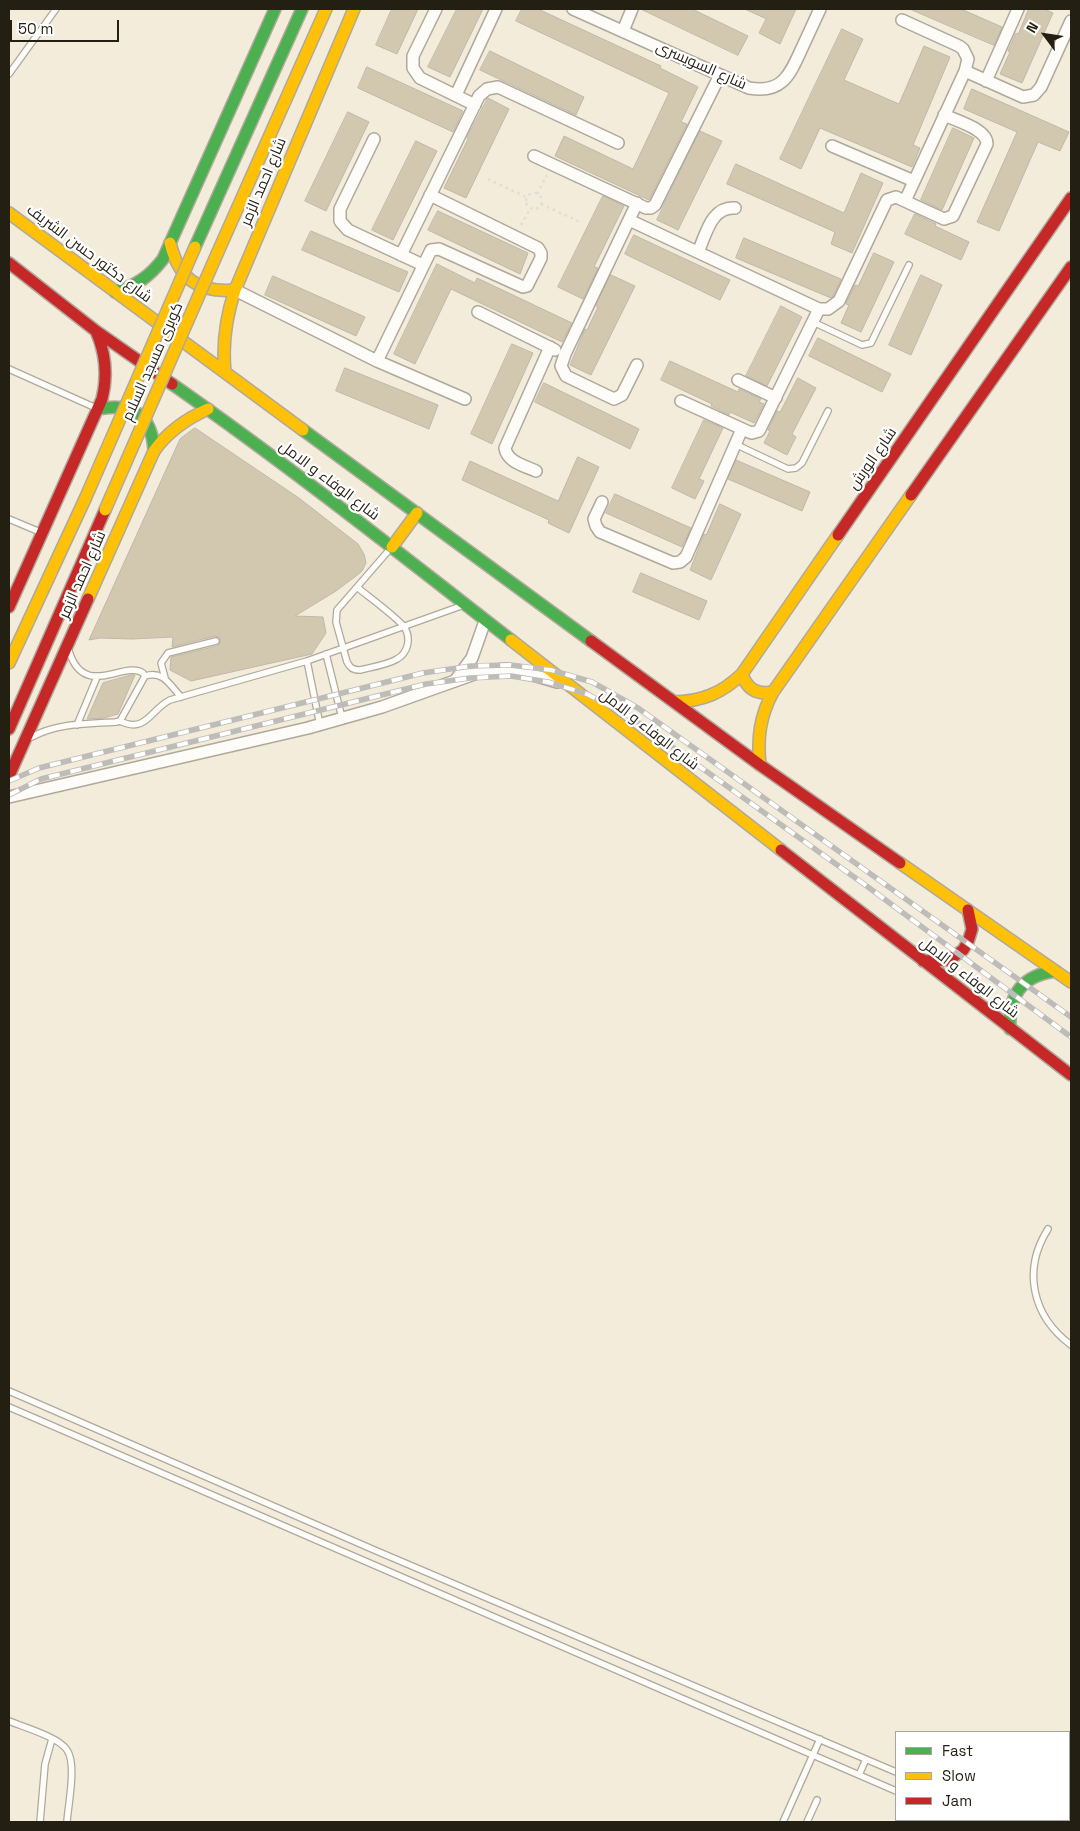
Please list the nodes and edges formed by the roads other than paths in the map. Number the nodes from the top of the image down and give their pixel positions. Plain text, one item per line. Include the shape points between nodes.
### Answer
1 (56, 9) edge
2 (275, 9) edge
3 (302, 9) edge
4 (326, 9) edge
5 (354, 9) edge
6 (436, 9) edge
7 (496, 9) edge
8 (572, 9) edge
9 (632, 9) edge
10 (820, 9) edge
11 (1018, 9) edge
12 (902, 20) dead end
13 (1071, 21) edge
14 (623, 31) junction
15 (965, 71) junction
16 (9, 74) edge
17 (720, 75) junction
18 (986, 81) junction
19 (456, 96) junction
20 (475, 105) junction
21 (944, 115) junction
22 (374, 139) dead end
23 (618, 143) dead end
24 (832, 146) dead end
25 (534, 156) dead end
26 (914, 181) junction
27 (430, 196) junction
28 (1071, 198) edge
29 (905, 201) junction
30 (636, 204) junction
31 (735, 208) dead end
32 (9, 212) edge
33 (629, 220) junction
34 (170, 244) junction
35 (698, 252) junction
36 (402, 255) junction
37 (9, 264) edge
38 (423, 265) junction
39 (909, 265) dead end
40 (1071, 267) edge
41 (235, 290) junction
42 (115, 292) junction
43 (819, 309) junction
44 (478, 312) dead end
45 (813, 322) junction
46 (96, 331) junction
47 (550, 347) junction
48 (565, 354) junction
49 (377, 361) junction
50 (637, 365) dead end
51 (9, 369) edge
52 (225, 372) junction
53 (738, 380) dead end
54 (776, 398) junction
55 (465, 399) dead end
56 (681, 401) dead end
57 (98, 409) junction
58 (208, 409) junction
59 (828, 411) dead end
60 (742, 429) junction
61 (735, 444) junction
62 (154, 451) junction
63 (536, 471) dead end
64 (602, 502) dead end
65 (417, 512) junction
66 (9, 519) edge
67 (42, 533) junction
68 (392, 547) junction
69 (358, 588) junction
70 (465, 605) junction
71 (9, 607) edge
72 (485, 620) junction
73 (404, 626) junction
74 (216, 641) dead end
75 (68, 644) junction
76 (343, 648) junction
77 (326, 654) junction
78 (307, 661) junction
79 (9, 663) edge
80 (742, 674) junction
81 (145, 676) junction
82 (97, 677) junction
83 (165, 678) junction
84 (454, 682) junction
85 (566, 684) junction
86 (773, 692) junction
87 (181, 697) junction
88 (675, 702) junction
89 (342, 718) junction
90 (120, 721) junction
91 (76, 725) junction
92 (320, 725) junction
93 (9, 729) edge
94 (22, 744) junction
95 (760, 765) junction
96 (9, 776) edge
97 (9, 797) edge
98 (968, 910) junction
99 (922, 961) junction
100 (1055, 971) junction
101 (1071, 982) edge
102 (1010, 1029) junction
103 (1071, 1075) edge
104 (1048, 1229) dead end
105 (1071, 1346) edge
106 (9, 1391) edge
107 (9, 1407) edge
108 (9, 1721) edge
109 (52, 1739) junction
110 (820, 1739) junction
111 (813, 1756) junction
112 (866, 1759) junction
113 (895, 1772) edge
114 (858, 1775) junction
115 (895, 1791) edge
116 (817, 1800) dead end
117 (40, 1822) edge
118 (67, 1822) edge
119 (783, 1822) edge
120 (807, 1822) edge

1 - 16 lane
2 - 34 main road
3 - 79 main road, كوبرى مسجد السلام, bridge
4 - 93 main road, كوبرى مسجد السلام, bridge
5 - 41 main road, شارع احمد الزمر
6 - 19 street via 414,56 413,68 420,78
7 - 19 street
8 - 14 street, شارع السويسرى
9 - 14 street
10 - 17 street, شارع السويسرى via 789,75 783,81 767,89 758,89
11 - 18 street
12 - 15 street via 963,49 968,59
13 - 18 street via 1042,87 1034,95 1023,97
14 - 17 street, شارع السويسرى
15 - 18 street
15 - 21 street
17 - 30 street via 655,205 648,208
19 - 20 street
20 - 23 street via 483,92 498,87
20 - 27 street
21 - 26 street
21 - 29 street via 981,132 987,144 953,216 941,218
22 - 36 street via 340,209 340,221 348,230
24 - 26 street
25 - 30 street
26 - 29 street
27 - 36 street
27 - 38 street via 538,248 541,258 525,287 440,249 431,250
28 - 80 main road, شارع الورش
29 - 43 street via 896,197 886,200 839,301 828,309
30 - 33 street
31 - 35 street via 714,216
32 - 42 main road, شارع دكتور حسن الشريف
33 - 35 street
33 - 48 street
34 - 41 main road via 175,262 187,278 205,288
34 - 42 main road via 151,275 134,286
35 - 43 street
36 - 38 street
37 - 46 main road
38 - 49 street
39 - 45 lane via 871,343 862,345
40 - 86 main road
41 - 49 street
41 - 52 main road, شارع احمد الزمر via 223,341
42 - 52 main road, شارع دكتور حسن الشريف
43 - 45 street
44 - 47 street
45 - 54 street
46 - 57 main road via 104,352 107,376
46 - 58 main road
47 - 48 street
47 - 63 street via 505,448 510,459
48 - 50 street via 561,366 566,376 614,399 622,395
49 - 55 street
51 - 57 lane
52 - 65 main road, شارع الوفاء و الامل
53 - 54 street
54 - 60 street via 759,430 752,433
56 - 60 street
57 - 62 main road via 115,406 138,414 150,426
57 - 67 main road
58 - 62 main road, شارع احمد الزمر via 174,427
58 - 68 main road, شارع الوفاء و الامل
59 - 61 lane via 802,463 796,468 788,469
60 - 61 street
61 - 64 street via 686,557 680,562 673,563 600,532 594,519
62 - 75 main road, شارع احمد الزمر
65 - 68 main road
65 - 88 main road, شارع الوفاء و الامل
66 - 67 lane
67 - 71 main road
68 - 69 lane
68 - 70 main road, شارع الوفاء و الامل
69 - 73 lane
69 - 76 lane via 337,610 336,622
70 - 72 main road, شارع الوفاء و الامل
70 - 73 lane
72 - 84 street via 472,658
72 - 85 main road, شارع الوفاء و الامل
73 - 76 lane
73 - 76 lane via 408,641 396,660 355,670 350,667
74 - 83 lane via 168,653 161,663
75 - 82 lane via 77,666 88,675
75 - 94 main road, شارع احمد الزمر
76 - 77 lane
77 - 78 lane
77 - 89 lane
78 - 87 lane
78 - 92 lane
80 - 86 main road via 750,689 761,693
80 - 88 main road, شارع الورش via 728,688 712,697 694,702
81 - 82 lane via 136,670
81 - 83 lane via 155,674
81 - 90 lane
82 - 91 lane
83 - 87 lane
84 - 85 street via 480,672 506,669
84 - 89 street
85 - 99 main road, شارع الوفاء و الامل
86 - 95 main road via 758,727
87 - 90 lane via 163,704 144,722 132,725
88 - 95 main road, شارع الوفاء و الامل
89 - 92 street
90 - 91 lane
91 - 94 lane via 46,730
92 - 97 street
94 - 96 main road, شارع احمد الزمر
95 - 98 main road, شارع الوفاء و الامل
98 - 99 main road via 972,930 963,950 949,960
98 - 100 main road, شارع الوفاء و الامل
99 - 102 main road, شارع الوفاء و الامل
100 - 101 main road, شارع الوفاء و الامل
100 - 102 main road via 1030,978 1016,992 1009,1010
102 - 103 main road, شارع الوفاء و الامل
104 - 105 lane via 1034,1264 1034,1290 1050,1325
106 - 110 lane
107 - 111 lane
108 - 109 lane
109 - 117 lane via 45,1764
109 - 118 lane via 61,1743 71,1759
110 - 111 lane
110 - 112 lane
111 - 114 lane
111 - 119 lane
112 - 113 lane
112 - 114 lane
114 - 115 lane
116 - 120 lane

